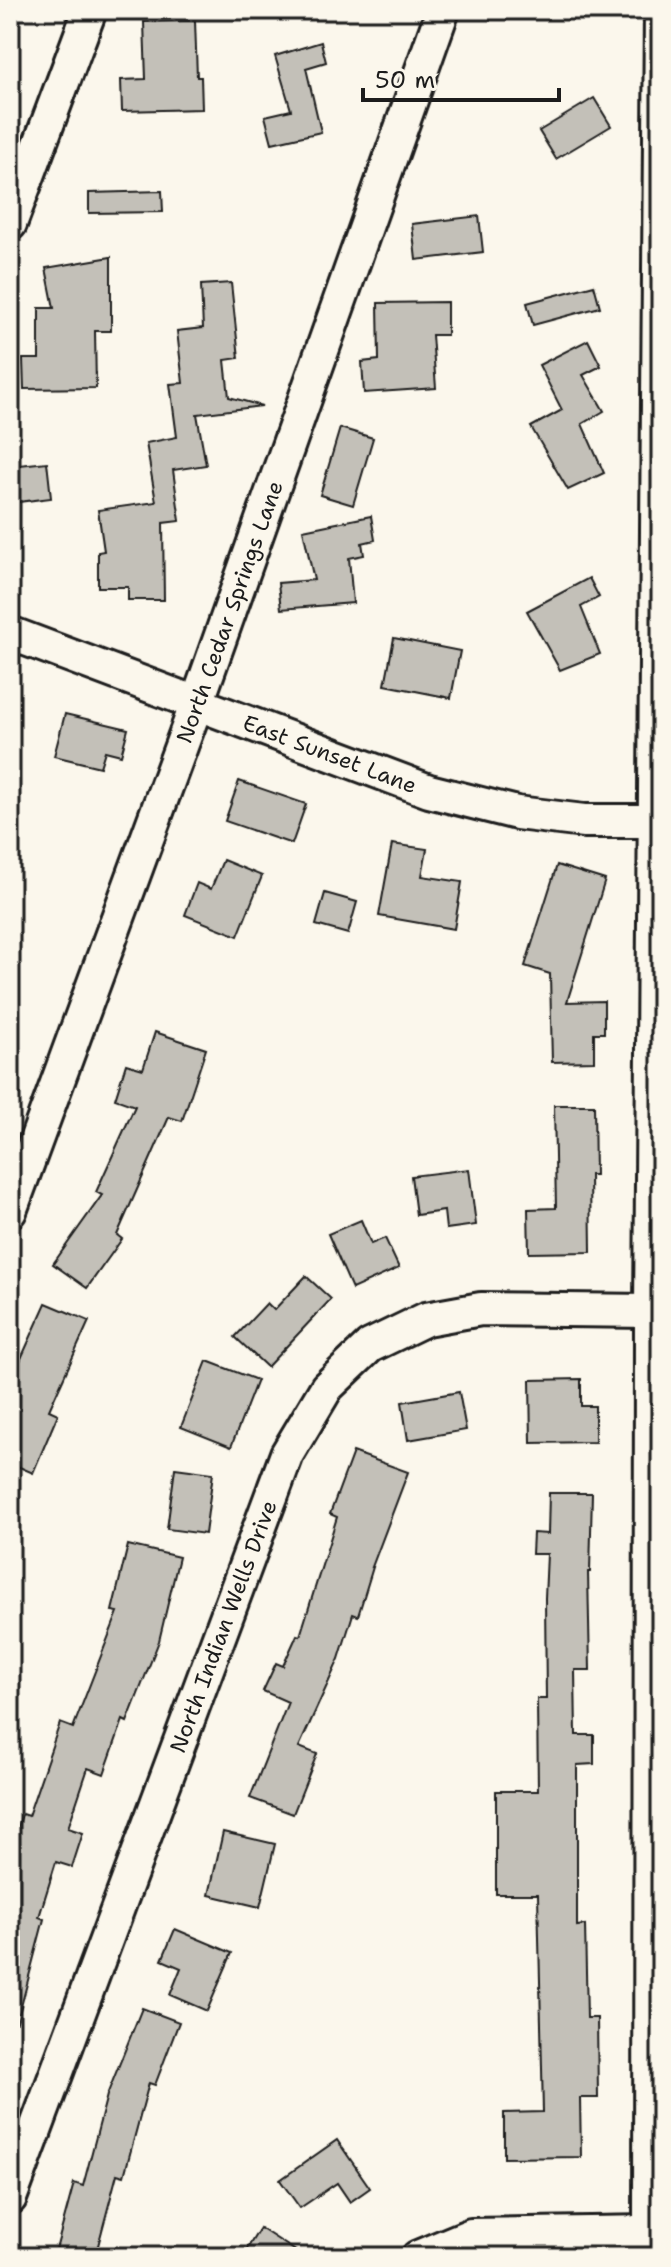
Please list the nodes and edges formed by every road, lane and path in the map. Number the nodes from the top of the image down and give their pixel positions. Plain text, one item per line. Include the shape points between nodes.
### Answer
1 (90, 10) edge
2 (443, 10) edge
3 (661, 10) edge
4 (10, 224) edge
5 (10, 633) edge
6 (197, 703) junction
7 (658, 821) edge
8 (10, 1211) edge
9 (651, 1311) junction
10 (10, 2198) edge
11 (650, 2245) edge
12 (418, 2257) edge

1 - 4 street
2 - 6 street, North Cedar Springs Lane
3 - 7 street
5 - 6 street, East Sunset Lane
6 - 7 street, East Sunset Lane via 429,791 517,813 584,821
6 - 8 street, North Cedar Springs Lane
7 - 9 street
9 - 10 street, North Indian Wells Drive via 481,1309 426,1319 370,1346 327,1387 287,1454
9 - 11 street
11 - 12 street via 471,2235

